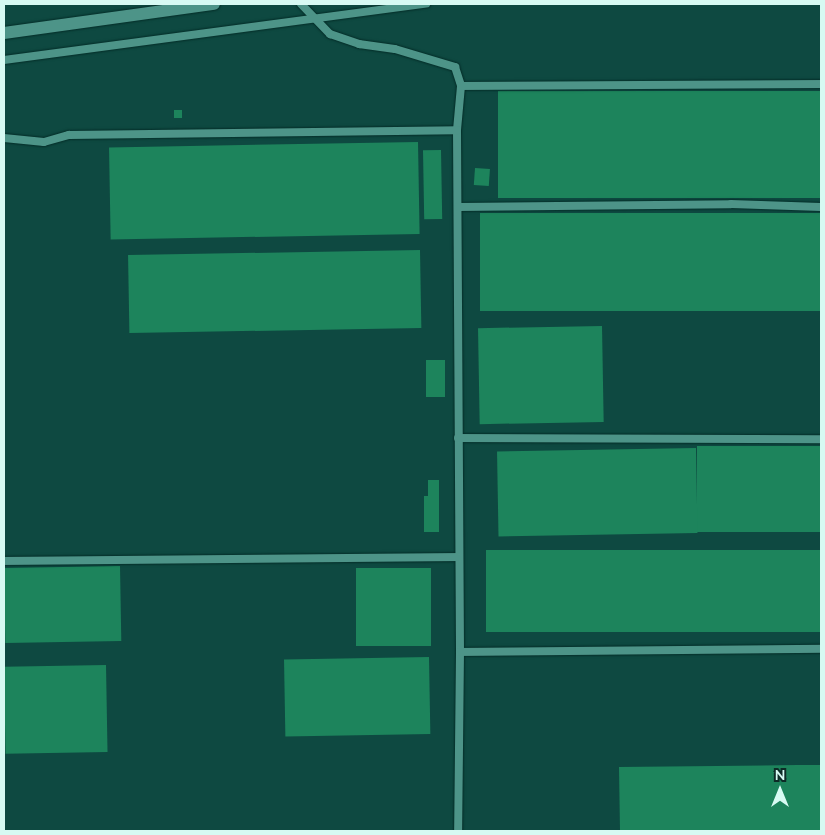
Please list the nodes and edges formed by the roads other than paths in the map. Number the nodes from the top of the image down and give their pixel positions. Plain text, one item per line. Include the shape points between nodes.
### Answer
1 (214, 4) edge
2 (301, 4) edge
3 (426, 4) edge
4 (316, 19) junction
5 (4, 33) edge
6 (4, 60) edge
7 (821, 84) edge
8 (461, 86) junction
9 (457, 130) junction
10 (4, 138) edge
11 (458, 207) junction
12 (821, 207) edge
13 (458, 438) junction
14 (821, 439) edge
15 (458, 557) junction
16 (4, 560) edge
17 (821, 649) edge
18 (460, 652) junction
19 (458, 831) edge

1 - 5 main road
2 - 4 lane
3 - 4 lane
4 - 6 lane
4 - 8 lane via 330,34 454,67
7 - 8 lane
8 - 9 lane
9 - 10 lane via 69,135 44,142
9 - 11 lane
11 - 12 lane via 731,204
11 - 13 lane
13 - 14 lane
13 - 15 lane
15 - 16 lane
15 - 18 lane
17 - 18 lane
18 - 19 lane

